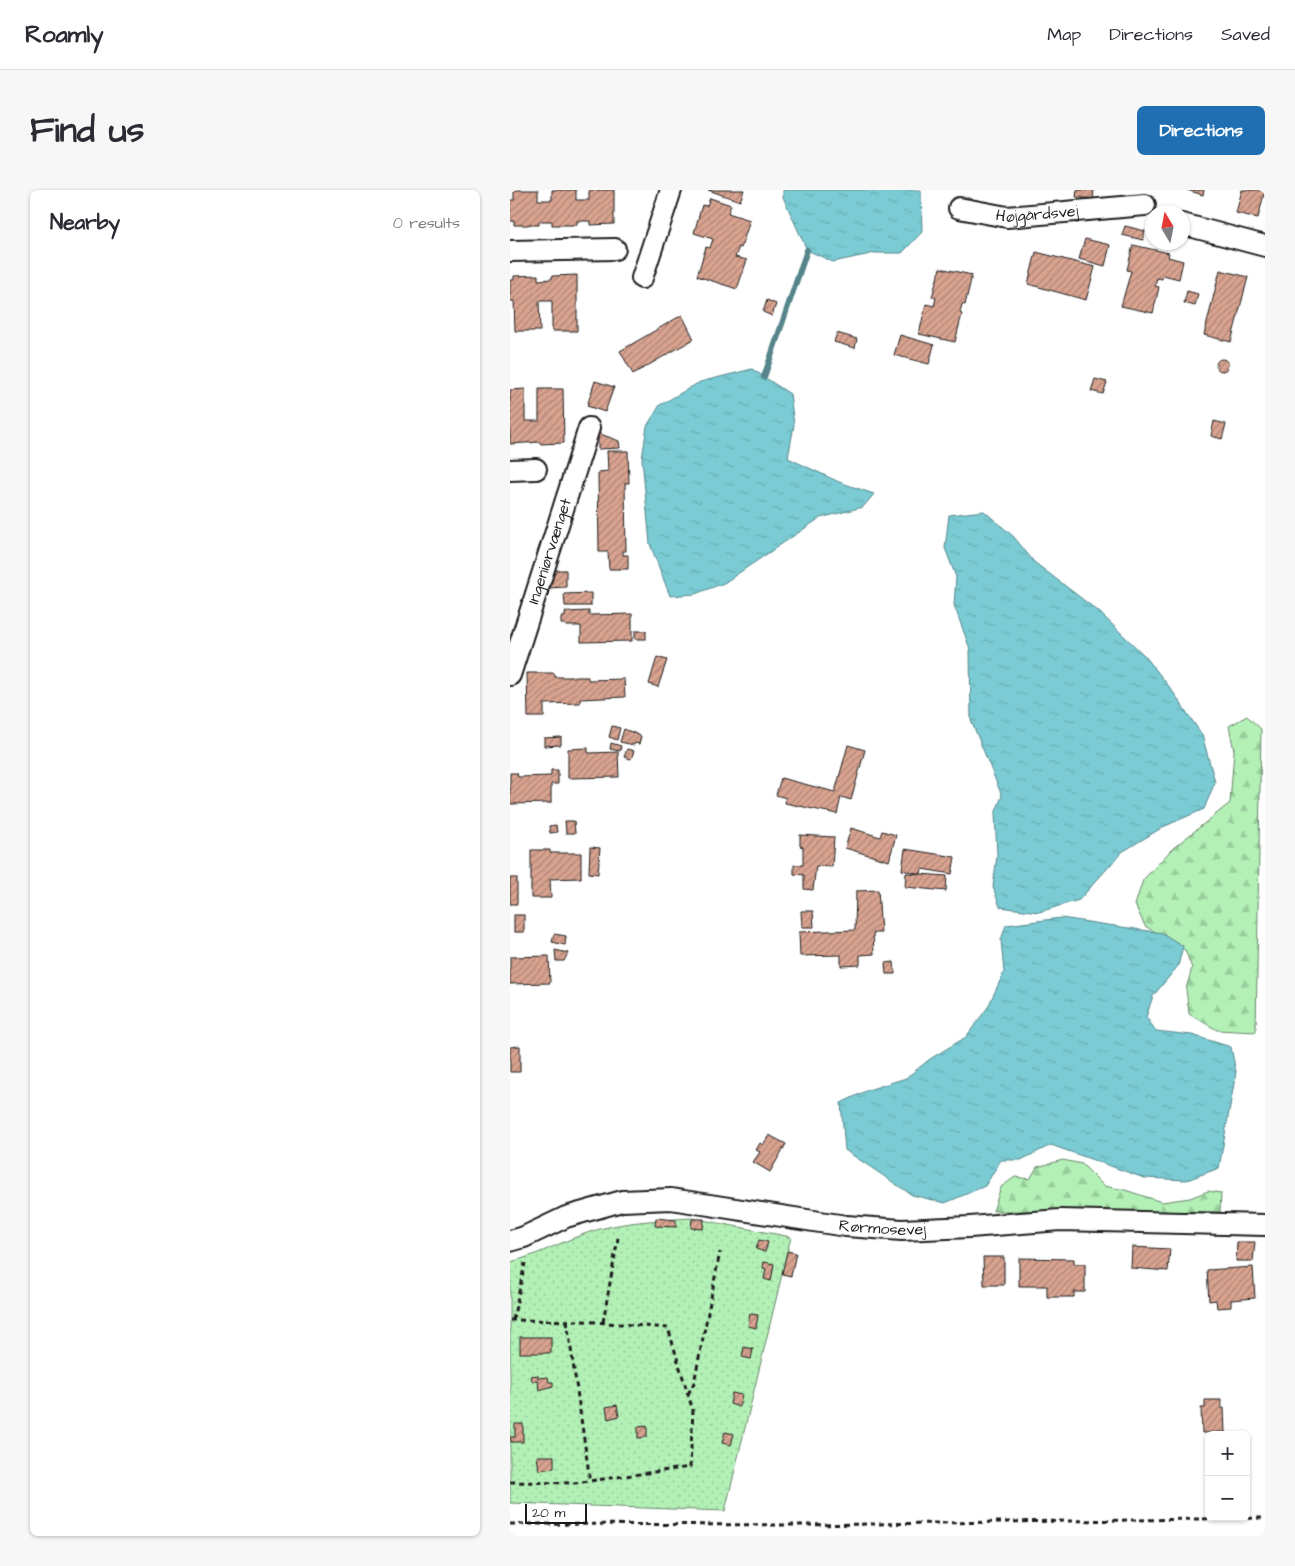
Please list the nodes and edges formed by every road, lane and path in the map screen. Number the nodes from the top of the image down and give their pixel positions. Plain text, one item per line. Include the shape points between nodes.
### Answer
1 (671, 190) edge
2 (1148, 203) edge
3 (959, 208) dead end
4 (1190, 226) edge
5 (1265, 246) edge
6 (615, 249) dead end
7 (510, 251) edge
8 (642, 278) dead end
9 (589, 428) dead end
10 (536, 469) dead end
11 (510, 470) edge
12 (510, 675) edge
13 (1265, 1225) edge
14 (618, 1238) dead end
15 (510, 1241) edge
16 (720, 1252) dead end
17 (525, 1263) dead end
18 (512, 1320) edge
19 (567, 1320) junction
20 (603, 1322) junction
21 (688, 1395) junction
22 (590, 1481) junction
23 (510, 1482) edge
24 (1265, 1518) edge
25 (510, 1524) edge

1 - 8 street
2 - 3 street, Højgårdsvej via 1007,217
4 - 5 street
6 - 7 street
9 - 12 street, Ingeniørvænget
10 - 11 street
13 - 15 street, Rørmosevej via 1060,1220 902,1230 846,1226 671,1199 622,1201 566,1217
14 - 20 path
16 - 21 path via 694,1383
17 - 18 path
18 - 19 path
19 - 20 path
19 - 22 path
20 - 21 path via 668,1328
21 - 22 path via 693,1411 690,1467
22 - 23 path
24 - 25 path via 797,1525

